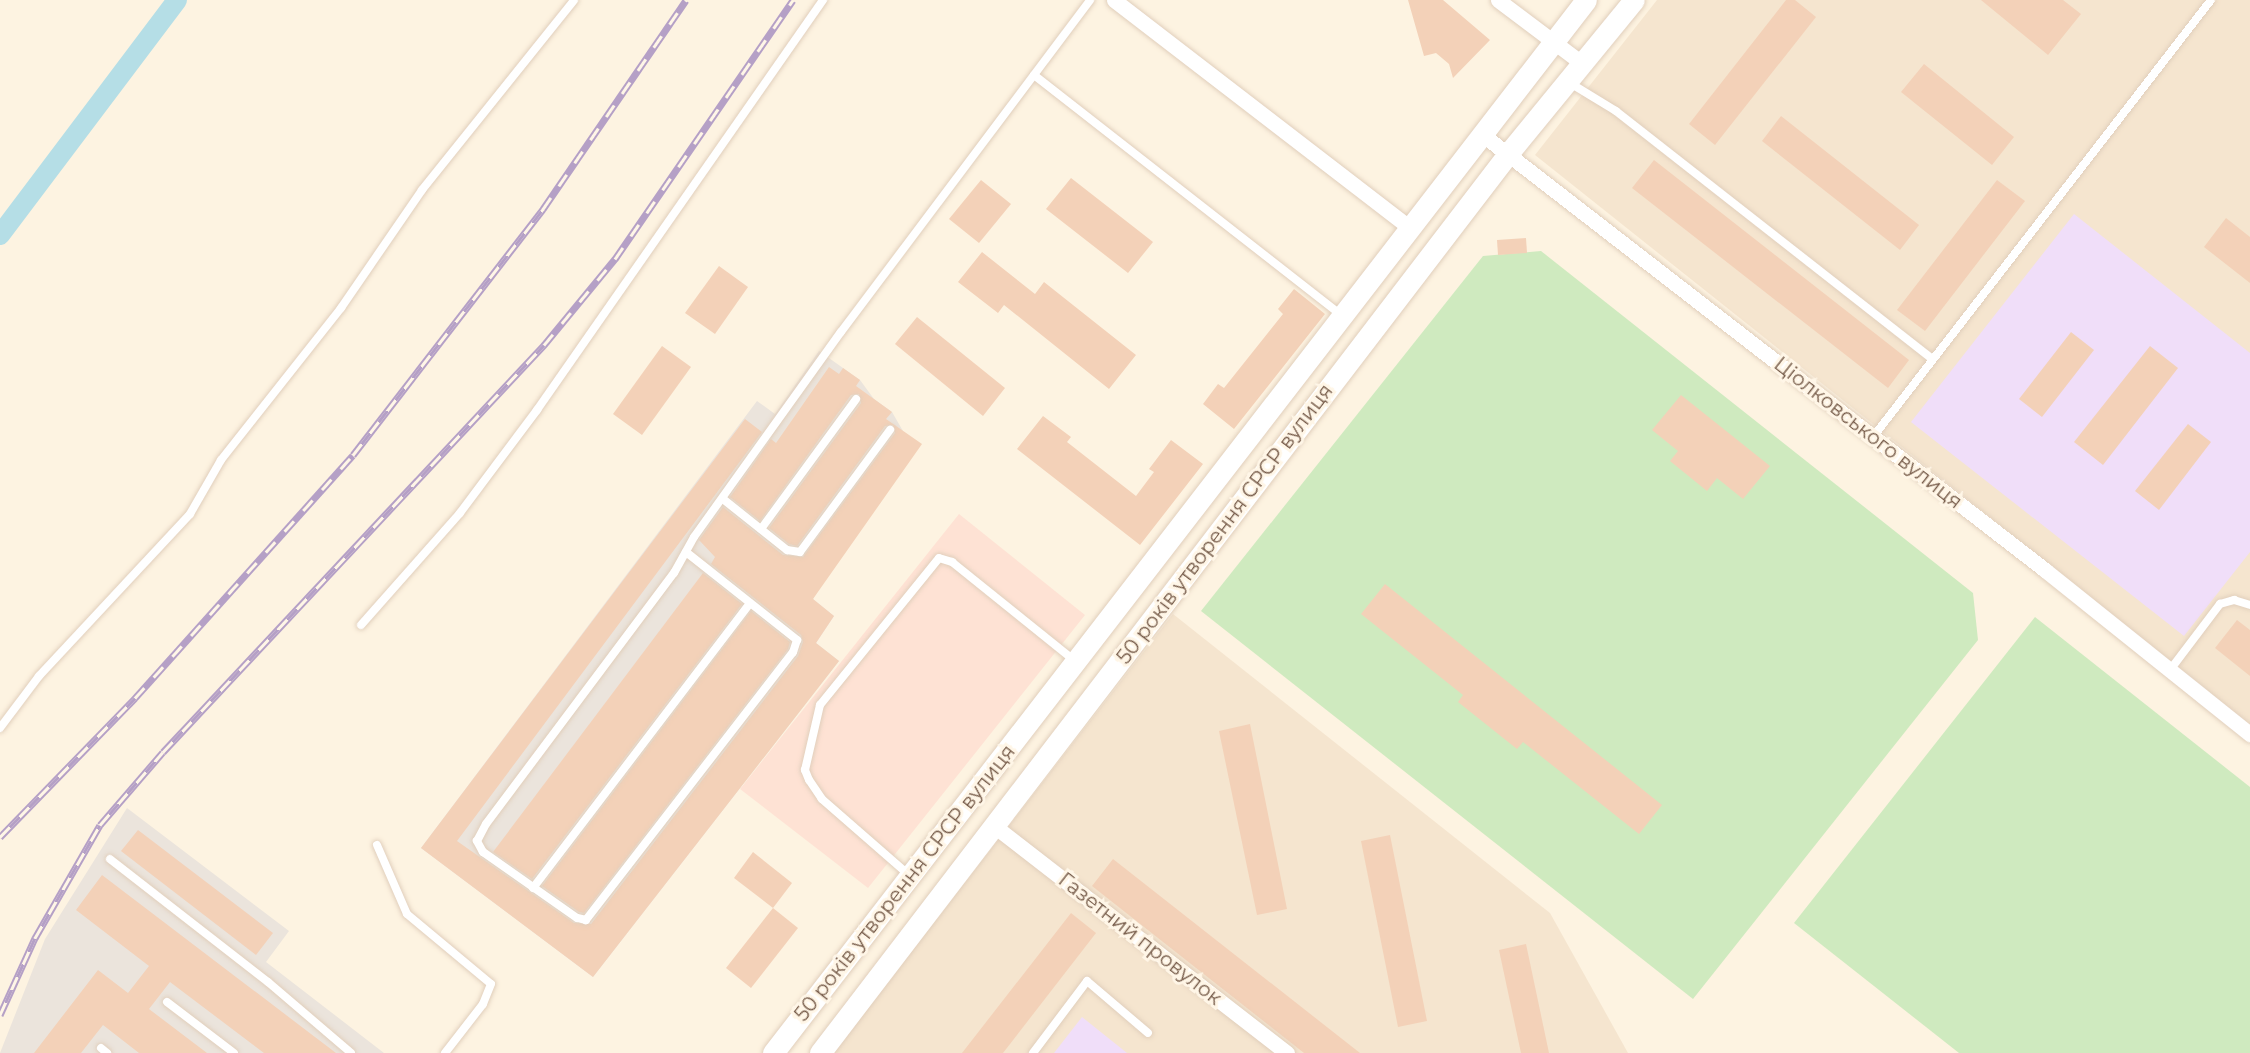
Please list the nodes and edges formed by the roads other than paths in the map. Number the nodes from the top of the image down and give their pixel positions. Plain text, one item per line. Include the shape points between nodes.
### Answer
1 (574, 0) edge
2 (823, 0) edge
3 (1090, 0) edge
4 (1114, 0) edge
5 (1498, 0) edge
6 (1586, 0) edge
7 (1634, 0) edge
8 (2211, 0) edge
9 (1554, 42) junction
10 (1583, 64) junction
11 (1034, 75) junction
12 (1569, 82) junction
13 (1483, 135) junction
14 (1507, 155) junction
15 (1411, 229) junction
16 (1343, 316) junction
17 (1932, 359) junction
18 (856, 399) dead end
19 (890, 430) dead end
20 (1873, 437) junction
21 (723, 499) junction
22 (761, 529) junction
23 (686, 552) junction
24 (750, 603) junction
25 (2250, 605) edge
26 (361, 625) dead end
27 (1076, 662) junction
28 (2170, 670) junction
29 (0, 728) edge
30 (2250, 734) edge
31 (993, 825) junction
32 (377, 845) dead end
33 (110, 860) dead end
34 (910, 876) junction
35 (533, 888) junction
36 (167, 1002) dead end
37 (1148, 1033) dead end
38 (234, 1053) edge
39 (351, 1053) edge
40 (445, 1053) edge
41 (773, 1053) edge
42 (820, 1053) edge
43 (1033, 1053) edge
44 (1287, 1053) edge

1 - 29 lane via 423,190 341,308 221,460 190,514 39,676
2 - 26 lane via 523,429 460,513
3 - 11 lane
4 - 15 street
5 - 9 street
6 - 9 main road, 50 років утворення СРСР вулиця
7 - 10 main road, 50 років утворення СРСР вулиця
8 - 17 lane
9 - 10 street
9 - 13 main road, 50 років утворення СРСР вулиця
10 - 12 main road, 50 років утворення СРСР вулиця
11 - 16 lane
11 - 21 lane
12 - 14 main road, 50 років утворення СРСР вулиця
12 - 17 lane via 1616,111
13 - 14 street, Ціолковського вулиця
13 - 15 main road, 50 років утворення СРСР вулиця
14 - 20 street, Ціолковського вулиця
14 - 31 main road, 50 років утворення СРСР вулиця
15 - 16 main road, 50 років утворення СРСР вулиця
16 - 27 main road, 50 років утворення СРСР вулиця
17 - 20 lane
18 - 22 lane
19 - 22 lane via 800,552 788,550
20 - 28 street, Ціолковського вулиця
21 - 22 lane
21 - 23 lane
23 - 24 lane
23 - 35 lane via 477,841 483,852
24 - 35 lane
24 - 35 lane via 797,640 793,652 586,920
25 - 28 lane via 2234,600 2220,604
27 - 34 main road, 50 років утворення СРСР вулиця
27 - 34 lane via 952,562 939,558 820,705 805,770 809,780 831,807
28 - 30 street, Ціолковського вулиця
31 - 42 main road, 50 років утворення СРСР вулиця
31 - 44 street, Газетний провулок
32 - 40 lane via 407,914 490,984 483,1004
33 - 39 lane via 268,982
34 - 41 main road, 50 років утворення СРСР вулиця
36 - 38 lane
37 - 43 lane via 1087,981

